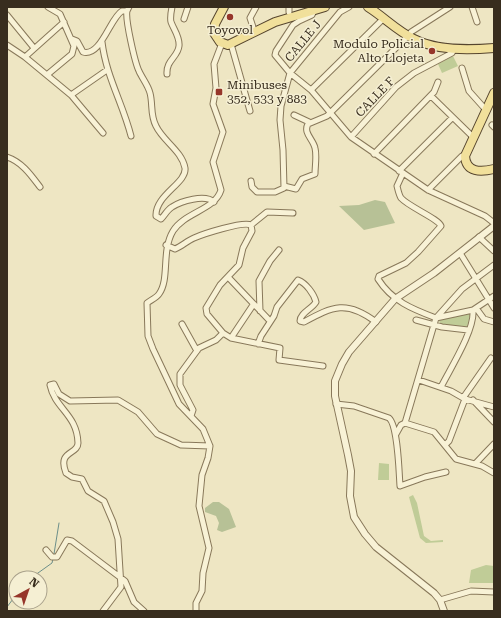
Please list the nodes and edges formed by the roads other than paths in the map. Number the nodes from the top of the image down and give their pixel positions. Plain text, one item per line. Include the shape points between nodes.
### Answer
1 (48, 7) edge
2 (172, 7) edge
3 (188, 7) edge
4 (224, 7) edge
5 (229, 7) edge
6 (256, 7) edge
7 (325, 7) edge
8 (349, 7) edge
9 (368, 7) edge
10 (377, 7) edge
11 (450, 7) edge
12 (472, 7) edge
13 (309, 8) edge
14 (128, 9) edge
15 (289, 12) edge
16 (7, 15) edge
17 (384, 18) junction
18 (184, 20) dead end
19 (64, 22) junction
20 (477, 22) dead end
21 (254, 29) junction
22 (409, 34) junction
23 (72, 40) junction
24 (223, 41) junction
25 (102, 42) junction
26 (494, 43) edge
27 (231, 44) junction
28 (7, 45) edge
29 (455, 46) junction
30 (34, 48) junction
31 (494, 48) edge
32 (25, 57) junction
33 (462, 68) dead end
34 (107, 70) junction
35 (290, 73) junction
36 (48, 74) junction
37 (167, 74) dead end
38 (438, 82) dead end
39 (311, 90) junction
40 (494, 93) edge
41 (71, 95) junction
42 (431, 96) junction
43 (490, 109) edge
44 (250, 111) dead end
45 (330, 113) junction
46 (294, 115) dead end
47 (452, 118) junction
48 (309, 122) junction
49 (102, 133) dead end
50 (131, 136) dead end
51 (351, 137) junction
52 (475, 138) junction
53 (374, 154) junction
54 (468, 156) junction
55 (7, 157) edge
56 (494, 165) edge
57 (494, 169) edge
58 (401, 172) junction
59 (251, 181) dead end
60 (284, 186) junction
61 (40, 187) dead end
62 (428, 190) junction
63 (214, 202) junction
64 (293, 213) dead end
65 (251, 225) junction
66 (494, 225) edge
67 (479, 237) junction
68 (166, 245) junction
69 (280, 250) dead end
70 (494, 251) edge
71 (460, 253) junction
72 (494, 265) edge
73 (228, 277) junction
74 (476, 277) junction
75 (494, 296) edge
76 (395, 299) junction
77 (489, 300) junction
78 (253, 305) junction
79 (494, 308) edge
80 (474, 309) junction
81 (260, 312) junction
82 (436, 318) junction
83 (416, 320) dead end
84 (270, 321) junction
85 (376, 322) junction
86 (494, 322) edge
87 (182, 324) dead end
88 (434, 325) junction
89 (468, 330) junction
90 (223, 333) junction
91 (231, 338) junction
92 (258, 344) junction
93 (197, 351) junction
94 (491, 358) dead end
95 (323, 366) dead end
96 (419, 380) junction
97 (440, 387) junction
98 (464, 398) junction
99 (472, 400) junction
100 (336, 404) junction
101 (494, 406) edge
102 (191, 416) junction
103 (494, 422) edge
104 (404, 423) junction
105 (396, 434) junction
106 (494, 444) edge
107 (445, 445) junction
108 (210, 446) junction
109 (475, 464) junction
110 (446, 472) dead end
111 (494, 473) edge
112 (46, 550) dead end
113 (119, 577) junction
114 (494, 592) edge
115 (440, 600) junction
116 (103, 611) edge
117 (144, 611) edge
118 (196, 611) edge
119 (444, 611) edge

1 - 19 street via 60,14
2 - 37 street via 171,21 179,46 168,64
3 - 18 street
4 - 24 main road via 213,31 216,38
5 - 24 main road via 219,30
6 - 21 street via 250,18
7 - 13 main road
8 - 35 street, CALLE J via 340,12
9 - 17 main road
10 - 22 main road
11 - 22 street
12 - 20 street
13 - 15 main road
13 - 35 street via 312,15 297,22 278,46 275,55
14 - 25 street via 118,14
14 - 63 street via 126,22 136,62 150,93 156,127 181,158 185,170 183,177 160,203 156,216 161,219 172,207 182,202 208,199
15 - 21 main road
16 - 30 street
17 - 22 main road
17 - 39 street
19 - 23 street
19 - 30 street
21 - 24 main road
21 - 27 main road
22 - 29 main road
22 - 45 street
23 - 25 street via 86,53
23 - 36 street via 72,54
24 - 27 main road
24 - 63 street via 214,64 216,88 212,104 222,128 222,136 213,162 222,190
25 - 34 street
26 - 29 main road
27 - 44 street
28 - 32 street
29 - 31 main road
29 - 51 street, CALLE F via 452,53 414,73 396,87
30 - 32 street
32 - 36 street
33 - 43 street via 469,91
34 - 41 street
34 - 50 street via 127,119
35 - 39 street
35 - 60 street via 280,120
36 - 41 street
38 - 42 street
39 - 45 street
40 - 43 main road
41 - 49 street
42 - 47 street
42 - 53 street
43 - 52 main road
45 - 48 street via 321,120
45 - 51 street
46 - 48 street
47 - 52 street
47 - 58 street
48 - 60 street via 306,128 315,148 315,174 302,179 296,189
51 - 53 street
52 - 54 main road
53 - 58 street
54 - 56 main road via 476,166
54 - 57 main road via 468,164 475,170 481,172
54 - 62 street via 462,156
55 - 61 street via 20,164
58 - 62 street
58 - 76 street via 397,186 401,198 438,221 441,226 406,263 378,276 382,285
59 - 60 street via 257,192 275,192
62 - 66 street via 485,216
63 - 68 street via 181,222
64 - 65 street via 267,212
65 - 68 street via 244,224 218,230 196,237 175,249
65 - 73 street via 252,231 240,262
66 - 67 street
67 - 70 street
67 - 71 street
68 - 102 street via 162,287 158,295 146,306 148,336 179,404
69 - 81 street via 270,261 259,281
71 - 74 street
71 - 76 street
72 - 74 street
73 - 78 street
73 - 90 street via 206,308
74 - 77 street
74 - 82 street
75 - 77 street
76 - 82 street via 409,308
76 - 85 street
77 - 79 street
77 - 80 street
78 - 81 street
78 - 91 street
80 - 82 street
80 - 86 street via 484,319
80 - 89 street
81 - 84 street
82 - 88 street
83 - 88 street
84 - 85 street via 277,307 298,280 302,281 316,302 302,315 300,321 304,322 327,309 355,308
84 - 92 street
85 - 100 street via 342,364 334,388
87 - 93 street
88 - 89 street
88 - 96 street
89 - 97 street via 457,359
90 - 91 street
90 - 93 street
91 - 92 street
92 - 95 street via 280,348 279,360
93 - 102 street via 179,379 192,410
94 - 98 street
96 - 97 street
96 - 104 street
97 - 98 street
98 - 99 street
98 - 107 street via 449,441
99 - 101 street
99 - 103 street
100 - 105 street via 354,406 389,418 393,422
100 - 115 street via 350,471 352,509 358,524 376,547
102 - 108 street via 203,429
104 - 105 street
104 - 107 street via 434,432
105 - 110 street via 400,486
106 - 109 street
107 - 109 street via 456,459
108 - 113 street via 181,445 157,434 138,412 118,400 70,401 60,394 54,384 50,385 54,398 76,427 78,444 75,450 66,455 64,468 68,476 82,479 88,491 104,501 118,539
108 - 118 street via 202,475 199,506 209,548
109 - 111 street
112 - 113 street via 52,557 57,557 65,542 72,541
113 - 116 street via 121,587
113 - 117 street via 125,582 134,602
114 - 115 street via 471,591
115 - 119 street

